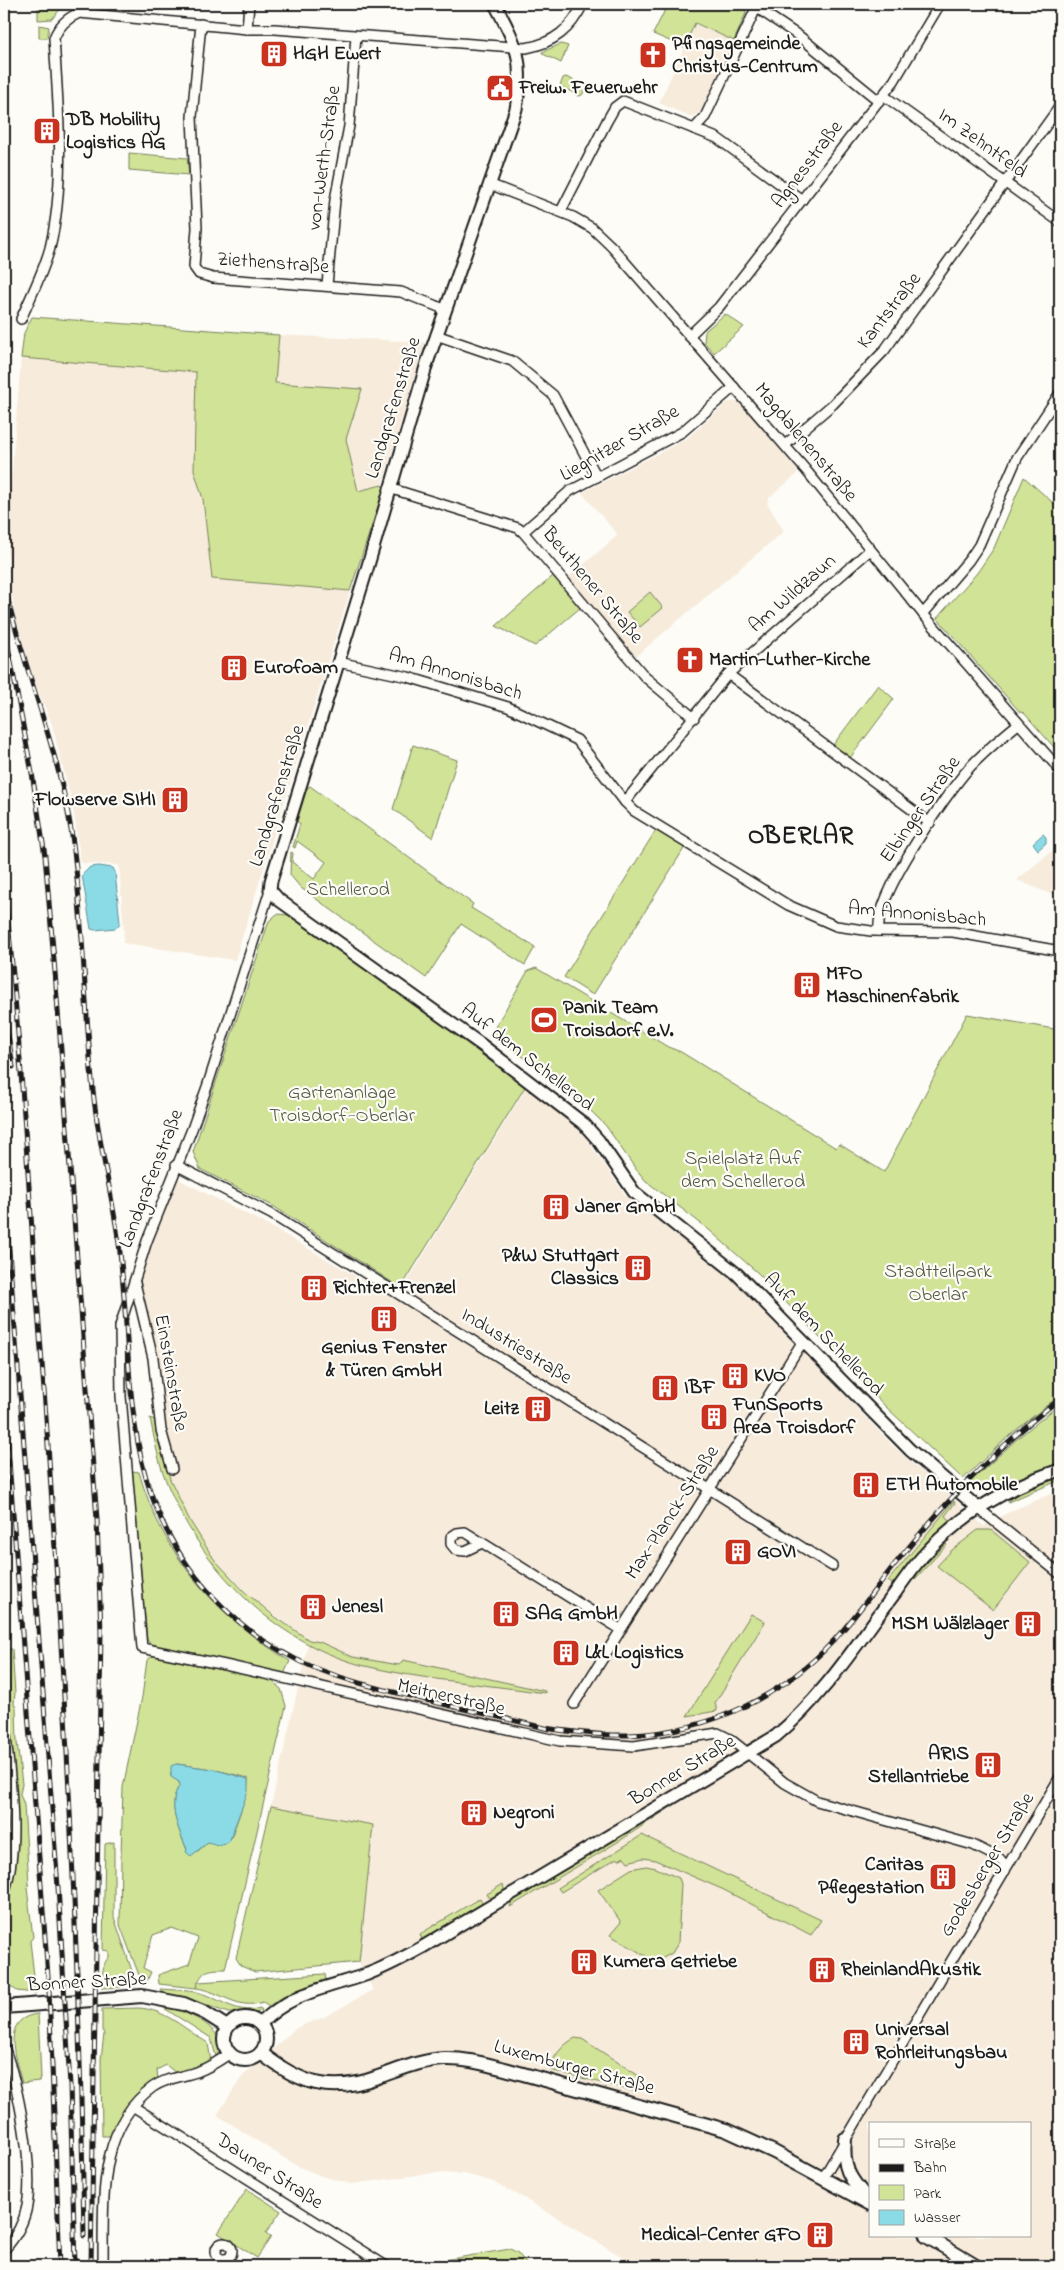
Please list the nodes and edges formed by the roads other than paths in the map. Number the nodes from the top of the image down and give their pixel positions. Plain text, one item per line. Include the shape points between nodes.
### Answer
1 (249, 4) edge
2 (495, 4) edge
3 (583, 4) edge
4 (940, 4) edge
5 (755, 5) edge
6 (79, 8) edge
7 (201, 24) junction
8 (247, 29) junction
9 (356, 36) junction
10 (516, 46) junction
11 (881, 98) junction
12 (1060, 106) edge
13 (694, 129) junction
14 (1006, 183) junction
15 (489, 184) junction
16 (802, 200) junction
17 (561, 211) junction
18 (1060, 222) edge
19 (327, 285) junction
20 (444, 309) junction
21 (21, 319) dead end
22 (436, 335) junction
23 (689, 336) junction
24 (734, 387) junction
25 (1060, 393) edge
26 (785, 446) junction
27 (597, 477) junction
28 (389, 488) junction
29 (523, 532) junction
30 (870, 550) junction
31 (922, 614) junction
32 (338, 662) junction
33 (728, 674) junction
34 (694, 718) junction
35 (1018, 724) junction
36 (1060, 770) edge
37 (625, 802) junction
38 (930, 823) junction
39 (270, 890) junction
40 (879, 931) junction
41 (1060, 951) edge
42 (176, 1165) junction
43 (135, 1283) junction
44 (803, 1341) junction
45 (172, 1469) dead end
46 (1060, 1470) edge
47 (709, 1488) junction
48 (978, 1508) junction
49 (482, 1543) dead end
50 (832, 1566) dead end
51 (1060, 1574) edge
52 (620, 1629) junction
53 (142, 1648) joint
54 (574, 1704) dead end
55 (4, 1714) edge
56 (749, 1754) junction
57 (1060, 1777) edge
58 (1005, 1871) junction
59 (4, 1894) edge
60 (4, 2007) edge
61 (260, 2024) junction
62 (227, 2027) junction
63 (4, 2047) edge
64 (229, 2054) junction
65 (261, 2054) junction
66 (134, 2107) junction
67 (846, 2139) junction
68 (823, 2178) junction
69 (869, 2199) edge
70 (869, 2203) edge
71 (929, 2238) edge
72 (7, 2240) edge
73 (4, 2250) edge
74 (220, 2257) dead end
75 (103, 2266) edge
76 (214, 2266) edge
77 (386, 2266) edge
78 (976, 2266) edge

1 - 8 street
2 - 10 street, Landgrafenstraße
3 - 10 street via 570,26 557,36 541,45
4 - 11 street, Agnesstraße via 913,52
5 - 11 street, Im Zehntfeld
5 - 13 street via 705,118
6 - 7 street
6 - 21 street via 61,25 54,38 58,115 57,206 44,269
7 - 8 street
7 - 19 street, Ziethenstraße via 192,117 196,271 203,277
8 - 9 street
9 - 10 street
9 - 19 street, von-Werth-Straße via 350,126 333,214
10 - 15 street, Landgrafenstraße via 521,70 517,104
11 - 14 street, Im Zehntfeld
11 - 16 street, Agnesstraße
12 - 14 street, Kantstraße
13 - 16 street via 716,138
13 - 17 street via 627,101 618,103
14 - 18 street, Im Zehntfeld
14 - 26 street, Kantstraße via 884,351 833,404
15 - 17 street, Magdalenenstraße
15 - 20 street, Landgrafenstraße
16 - 23 street, Agnesstraße via 719,306
17 - 23 street, Magdalenenstraße via 592,228 612,247
19 - 20 street, Ziethenstraße via 402,292
20 - 22 street, Landgrafenstraße
22 - 27 street via 512,361 553,395
22 - 28 street, Landgrafenstraße
23 - 24 street, Magdalenenstraße
24 - 26 street, Magdalenenstraße
24 - 27 street, Liegnitzer Straße via 682,432
25 - 31 street via 1017,458 979,544
26 - 30 street, Magdalenenstraße
27 - 29 street, Liegnitzer Straße via 570,492
28 - 29 street, Beuthener Straße
28 - 32 street, Landgrafenstraße
29 - 34 street, Beuthener Straße via 645,676
30 - 31 street, Magdalenenstraße
30 - 33 street, Am Wildzaun
31 - 35 street, Magdalenenstraße
32 - 37 street, Am Annonisbach via 408,677 508,707 548,726 579,742
32 - 39 street, Landgrafenstraße
33 - 34 street, Am Wildzaun
33 - 38 street
34 - 37 street, Am Wildzaun
35 - 36 street, Magdalenenstraße
35 - 38 street, Elbinger Straße via 970,768
37 - 40 street, Am Annonisbach via 634,811 802,912 836,926
38 - 40 street, Elbinger Straße via 892,884 879,917
39 - 42 street, Landgrafenstraße via 208,1084
39 - 44 street, Auf dem Schellerod via 279,900 567,1110 599,1141 634,1192 737,1274
40 - 41 street, Am Annonisbach via 953,932
42 - 43 street, Landgrafenstraße
42 - 47 street, Industriestraße via 271,1214
43 - 45 street, Einsteinstraße via 153,1358 161,1430
43 - 53 street, Landgrafenstraße via 120,1326 121,1396
44 - 47 street, Max-Planck-Straße
44 - 48 street, Auf dem Schellerod via 910,1450
46 - 48 street, Bonner Straße via 1021,1485
47 - 50 street, Industriestraße
47 - 52 street, Max-Planck-Straße
48 - 51 street
48 - 56 street, Bonner Straße via 923,1556 803,1712
49 - 52 street
52 - 54 street, Max-Planck-Straße
53 - 56 street, Meitnerstraße via 560,1741 634,1746 718,1733 727,1736
55 - 59 street via 12,1825
56 - 58 street, Meitnerstraße via 794,1789 817,1801 973,1845 999,1858
56 - 61 street, Bonner Straße via 428,1944 373,1972 302,1995
57 - 58 street, Godesberger Straße
58 - 67 street, Godesberger Straße
60 - 62 main road, Bonner Straße via 142,1996 184,2004
61 - 62 main road via 243,2018
61 - 65 main road via 266,2042
62 - 64 main road via 223,2041
63 - 72 street via 16,2088 29,2186 21,2224
64 - 65 main road via 249,2060
64 - 66 street via 198,2072 154,2087
65 - 68 main road, Luxemburger Straße via 300,2080 329,2085 364,2082 443,2059 479,2063 726,2130
66 - 75 street via 110,2147 104,2204
66 - 77 street, Dauner Straße
67 - 68 street, Godesberger Straße
67 - 69 main road via 844,2153 848,2173
68 - 70 main road, Luxemburger Straße
71 - 78 main road
72 - 73 street
74 - 76 street

